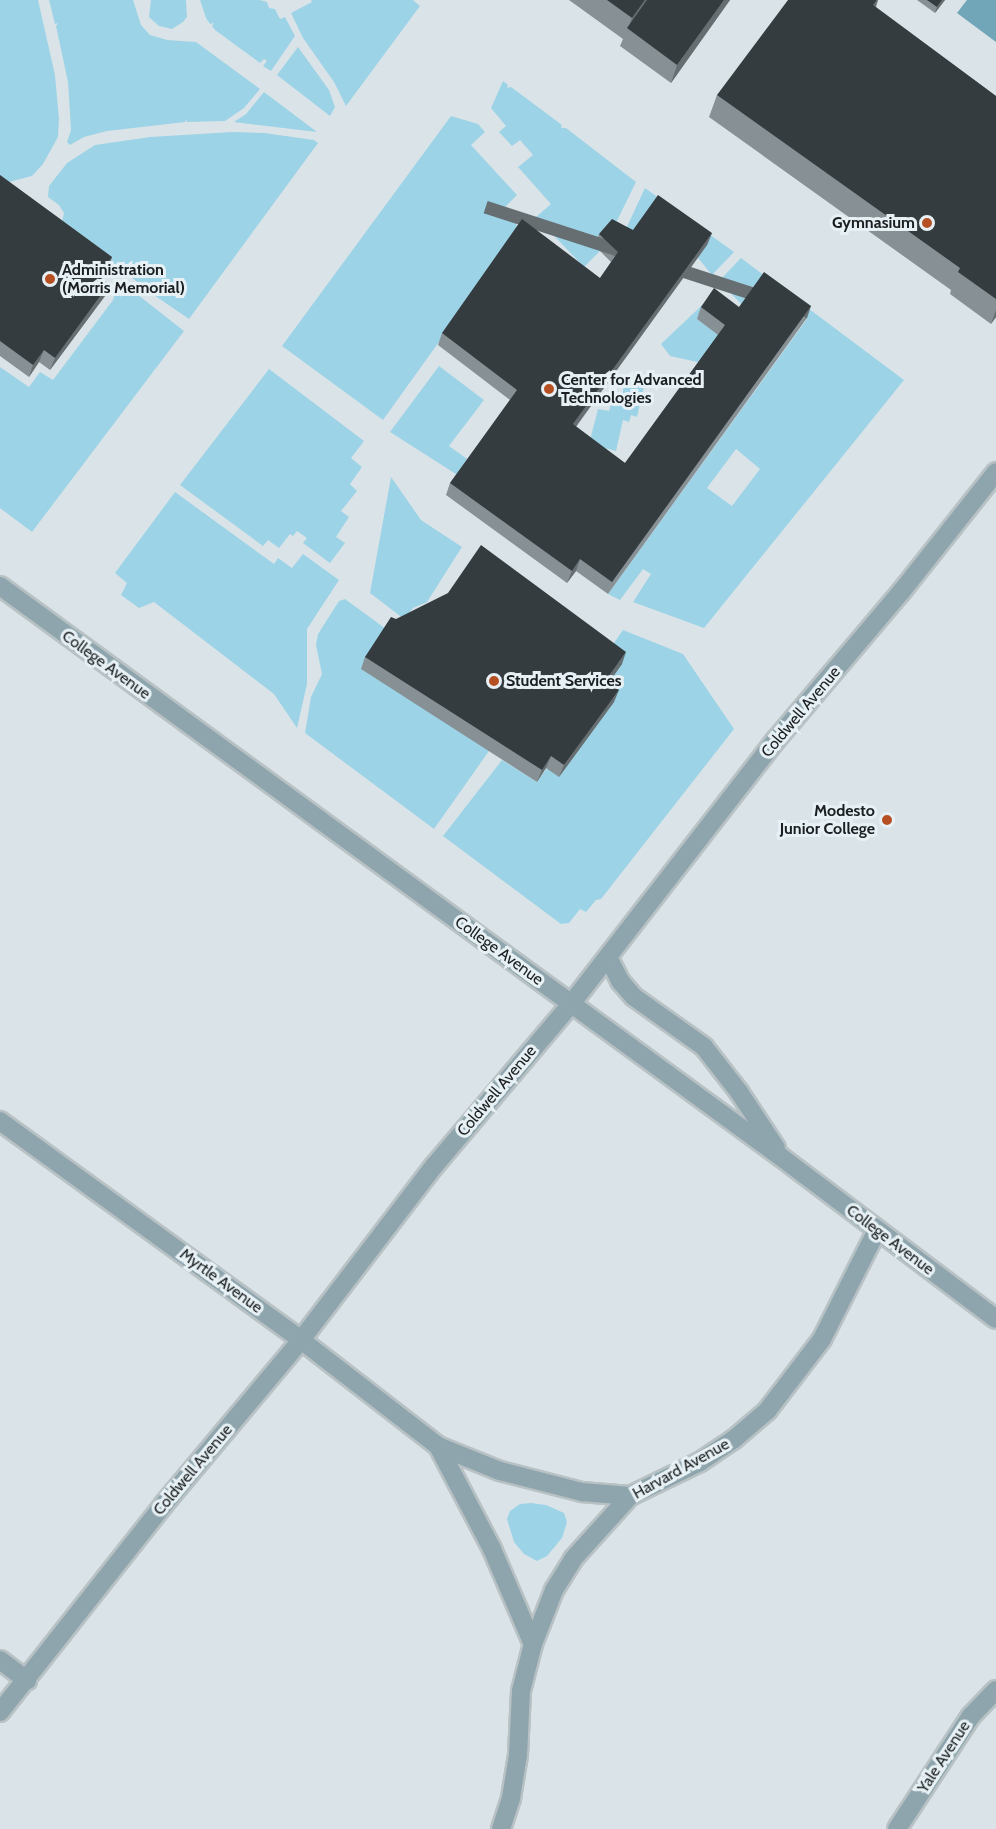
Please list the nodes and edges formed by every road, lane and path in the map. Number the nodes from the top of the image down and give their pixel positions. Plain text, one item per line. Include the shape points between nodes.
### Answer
1 (996, 472) edge
2 (0, 586) edge
3 (608, 957) junction
4 (571, 1004) junction
5 (0, 1121) edge
6 (782, 1157) junction
7 (877, 1230) junction
8 (996, 1319) edge
9 (301, 1340) junction
10 (438, 1446) junction
11 (630, 1497) junction
12 (533, 1644) junction
13 (0, 1660) edge
14 (27, 1680) junction
15 (996, 1690) edge
16 (0, 1712) edge
17 (501, 1829) edge
18 (897, 1829) edge

1 - 3 street, Coldwell Avenue via 775,741
2 - 4 street, College Avenue
3 - 4 street, Coldwell Avenue
3 - 6 street via 620,981 634,997 704,1047
4 - 6 street, College Avenue
4 - 9 street, Coldwell Avenue via 435,1165
5 - 9 street, Myrtle Avenue
6 - 7 street, College Avenue
7 - 8 street, College Avenue
7 - 11 street, Harvard Avenue via 822,1339 767,1411 700,1462
9 - 10 street, Myrtle Avenue
9 - 14 street, Coldwell Avenue via 164,1504
10 - 11 street, Myrtle Avenue via 510,1474 582,1492
10 - 12 street, Myrtle Avenue via 492,1549
11 - 12 street, Harvard Avenue via 573,1558 554,1590
12 - 17 street, Harvard Avenue via 521,1691 511,1798
13 - 14 street
14 - 16 street, Coldwell Avenue
15 - 18 street, Yale Avenue via 971,1716

